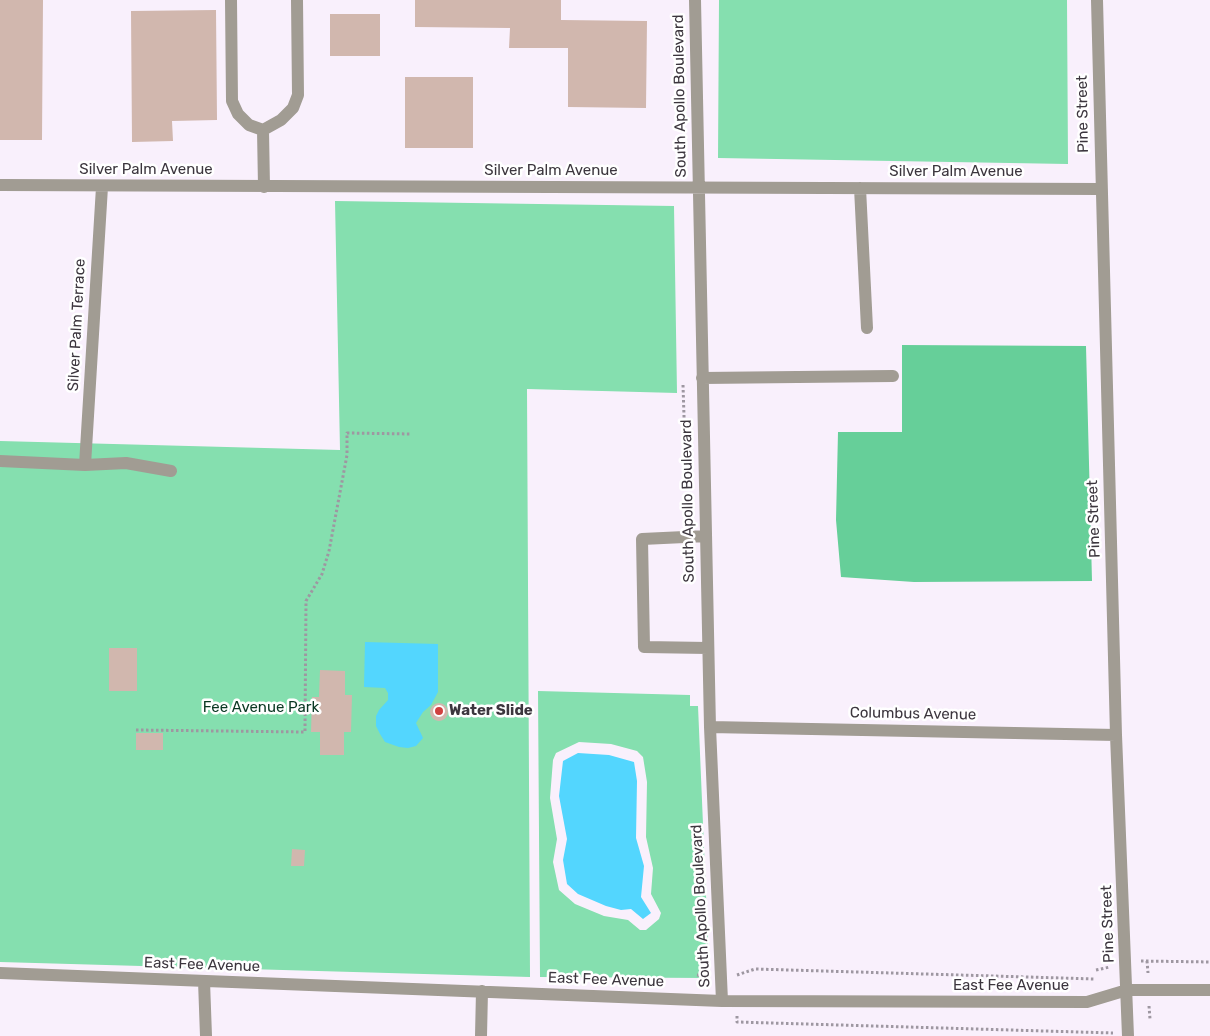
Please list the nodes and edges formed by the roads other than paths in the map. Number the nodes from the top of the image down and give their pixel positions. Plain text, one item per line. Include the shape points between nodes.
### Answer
1 (231, 0) edge
2 (297, 0) edge
3 (695, 0) edge
4 (1096, 0) edge
5 (264, 130) junction
6 (0, 185) edge
7 (102, 187) junction
8 (264, 187) junction
9 (698, 187) junction
10 (860, 188) junction
11 (1101, 190) junction
12 (867, 328) dead end
13 (893, 376) dead end
14 (702, 378) junction
15 (0, 461) edge
16 (85, 466) junction
17 (171, 471) dead end
18 (706, 536) junction
19 (708, 648) junction
20 (710, 727) junction
21 (1116, 734) junction
22 (0, 973) edge
23 (204, 981) junction
24 (1126, 990) junction
25 (1210, 990) edge
26 (482, 991) junction
27 (722, 1001) junction
28 (1128, 1034) edge
29 (206, 1036) edge
30 (481, 1036) edge

1 - 5 street via 232,101 238,114 249,125
2 - 5 street via 298,96 293,108 281,120
3 - 9 street, South Apollo Boulevard
4 - 11 street, Pine Street
5 - 8 street
6 - 7 street, Silver Palm Avenue
7 - 8 street, Silver Palm Avenue
7 - 16 street, Silver Palm Terrace
8 - 9 street, Silver Palm Avenue
9 - 10 street, Silver Palm Avenue
9 - 14 street, South Apollo Boulevard
10 - 11 street, Silver Palm Avenue
10 - 12 street
11 - 21 street, Pine Street
13 - 14 street
14 - 18 street, South Apollo Boulevard
15 - 16 street
16 - 17 street via 126,463
18 - 19 street, South Apollo Boulevard
18 - 19 street via 642,539 644,647
19 - 20 street, South Apollo Boulevard
20 - 21 street, Columbus Avenue
20 - 27 street, South Apollo Boulevard
21 - 24 street, Pine Street
22 - 23 street, East Fee Avenue
23 - 26 street, East Fee Avenue
23 - 29 street
24 - 25 street, East Fee Avenue
24 - 27 street, East Fee Avenue via 1087,1002
24 - 28 street, Pine Street
26 - 27 street, East Fee Avenue
26 - 30 street

